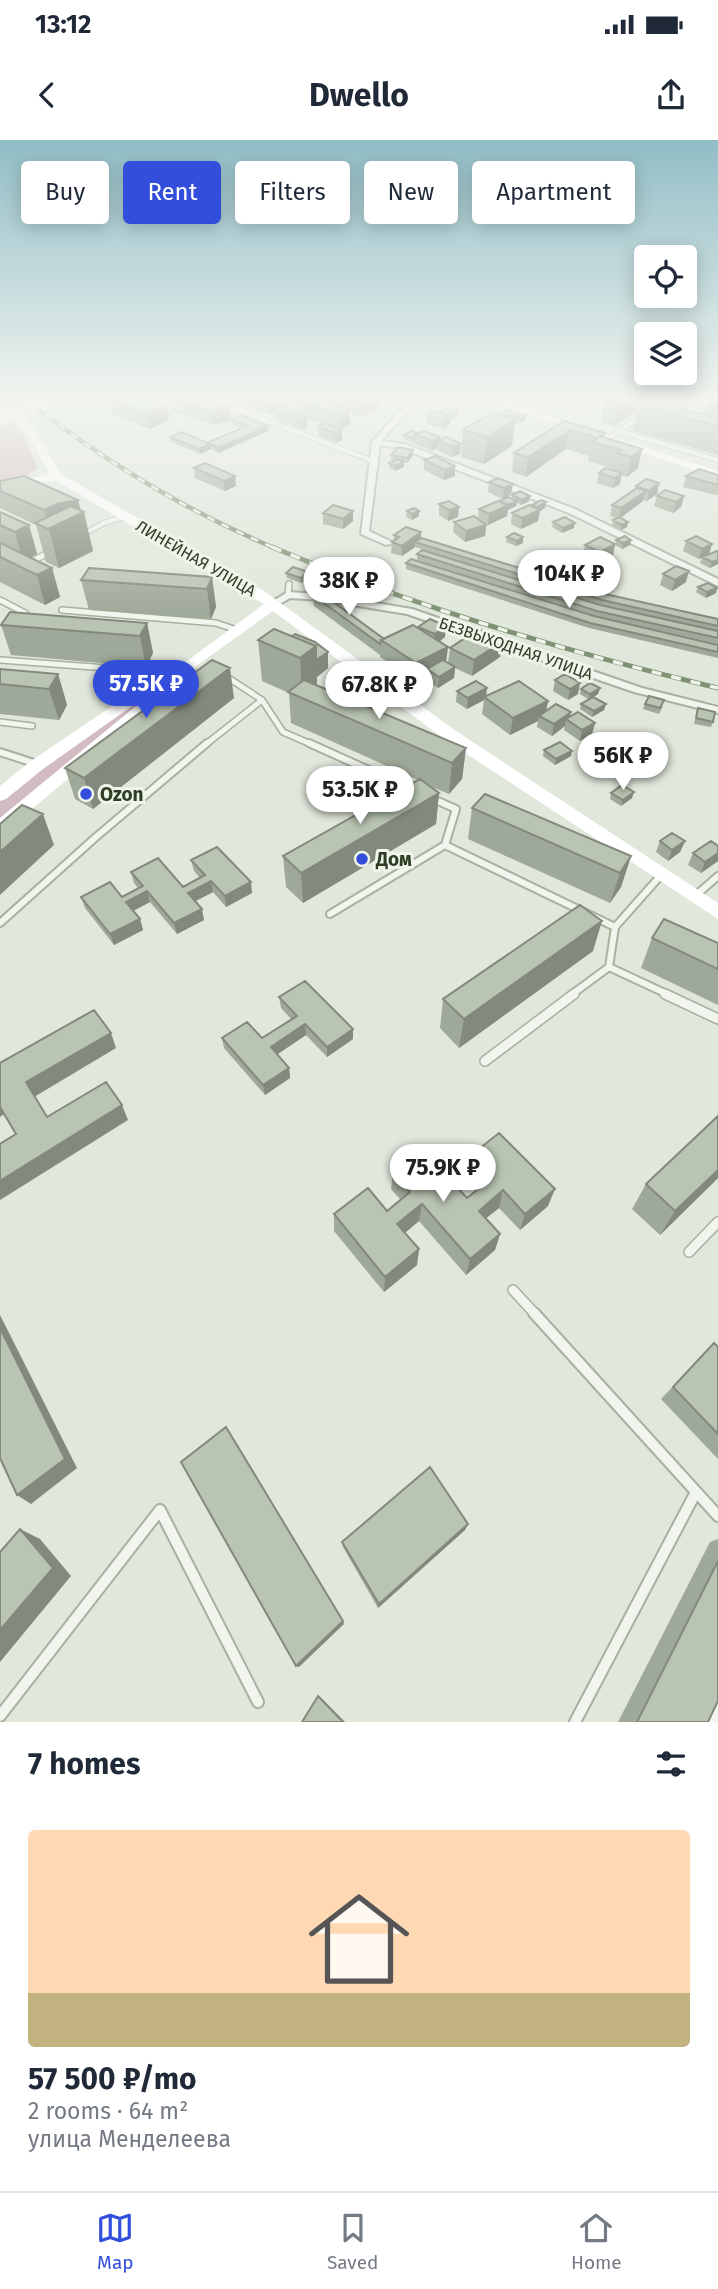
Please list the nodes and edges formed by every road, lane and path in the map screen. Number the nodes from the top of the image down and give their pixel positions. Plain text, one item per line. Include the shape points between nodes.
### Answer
1 (53, 469) edge
2 (372, 469) edge
3 (462, 469) edge
4 (699, 469) edge
5 (718, 475) edge
6 (57, 476) junction
7 (0, 488) edge
8 (126, 516) junction
9 (74, 539) edge
10 (388, 543) dead end
11 (53, 550) edge
12 (21, 567) edge
13 (718, 583) edge
14 (0, 600) edge
15 (274, 604) junction
16 (62, 610) dead end
17 (25, 613) edge
18 (237, 630) junction
19 (0, 660) edge
20 (197, 663) junction
21 (216, 670) edge
22 (161, 677) junction
23 (262, 700) junction
24 (718, 710) edge
25 (0, 722) edge
26 (32, 726) dead end
27 (0, 752) edge
28 (37, 765) junction
29 (0, 795) edge
30 (0, 827) edge
31 (445, 845) junction
32 (662, 874) junction
33 (718, 876) edge
34 (695, 897) junction
35 (718, 912) edge
36 (330, 914) dead end
37 (0, 923) edge
38 (615, 927) junction
39 (609, 967) junction
40 (718, 1019) edge
41 (485, 1061) dead end
42 (718, 1223) edge
43 (689, 1252) dead end
44 (513, 1290) dead end
45 (696, 1492) junction
46 (718, 1516) edge
47 (258, 1702) dead end
48 (718, 1708) edge
49 (0, 1716) edge
50 (575, 1722) edge
51 (712, 1722) edge

1 - 6 main road, ЛИНЕЙНАЯ УЛИЦА
2 - 10 street via 364,532
3 - 13 street via 572,511
4 - 5 main road
6 - 7 main road
6 - 8 main road, ЛИНЕЙНАЯ УЛИЦА
8 - 9 lane
8 - 15 main road, ЛИНЕЙНАЯ УЛИЦА
11 - 12 lane
14 - 17 lane
15 - 18 main road
15 - 24 street, БЕЗВЫХОДНАЯ УЛИЦА via 288,590 408,611 638,690
15 - 32 main road, ЛИНЕЙНАЯ УЛИЦА via 450,735
16 - 18 lane via 216,622
18 - 20 main road
19 - 22 lane via 147,671
20 - 22 main road
20 - 30 main road
21 - 23 lane
22 - 28 main road
23 - 31 lane via 283,732 456,809
23 - 37 lane via 184,760
25 - 26 lane
27 - 28 lane
28 - 29 main road
31 - 36 lane
31 - 38 lane
32 - 34 main road, ЛИНЕЙНАЯ УЛИЦА
32 - 38 lane
33 - 34 lane
34 - 35 main road, ЛИНЕЙНАЯ УЛИЦА
38 - 39 lane
39 - 40 lane
39 - 41 lane
42 - 43 lane
44 - 45 lane
45 - 46 lane
45 - 50 lane
47 - 49 lane via 160,1510
48 - 51 lane

